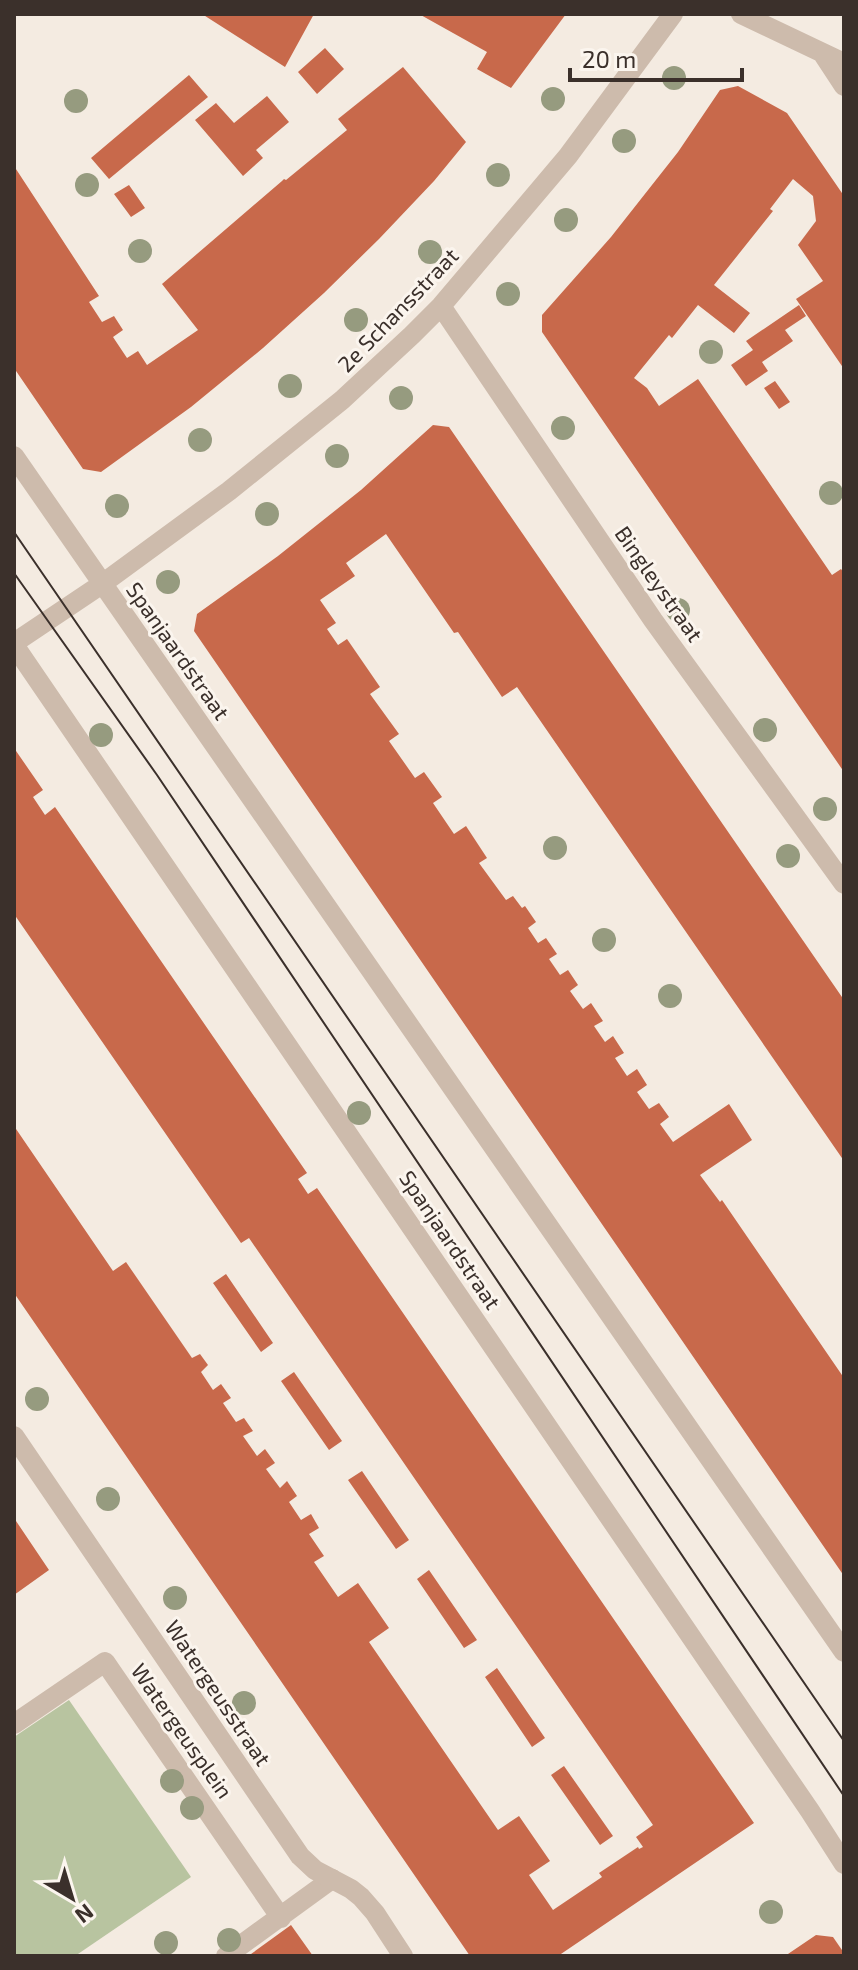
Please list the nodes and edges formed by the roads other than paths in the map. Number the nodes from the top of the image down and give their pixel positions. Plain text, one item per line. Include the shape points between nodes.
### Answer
1 (673, 14) edge
2 (741, 14) edge
3 (821, 50) junction
4 (844, 63) edge
5 (844, 86) edge
6 (441, 306) junction
7 (14, 456) edge
8 (102, 584) junction
9 (14, 644) edge
10 (844, 884) edge
11 (14, 1436) edge
12 (844, 1652) edge
13 (14, 1724) edge
14 (838, 1843) edge
15 (844, 1864) edge
16 (332, 1879) junction
17 (281, 1918) junction
18 (226, 1956) edge
19 (403, 1956) edge

1 - 6 street, 2e Schansstraat via 568,156
2 - 3 street
3 - 4 street
3 - 5 street
6 - 8 street, 2e Schansstraat via 332,408
6 - 10 street, Bingleystraat via 653,620
7 - 8 street, Spanjaardstraat
8 - 9 street, Spanjaardstraat
8 - 12 street, Spanjaardstraat
9 - 14 street, Spanjaardstraat via 783,1771
11 - 16 street, Watergeusstraat via 300,1856
13 - 17 street, Watergeusplein via 105,1662
14 - 15 street, Spanjaardstraat
16 - 17 street
16 - 19 street, Watergeusstraat via 361,1897
17 - 18 street

